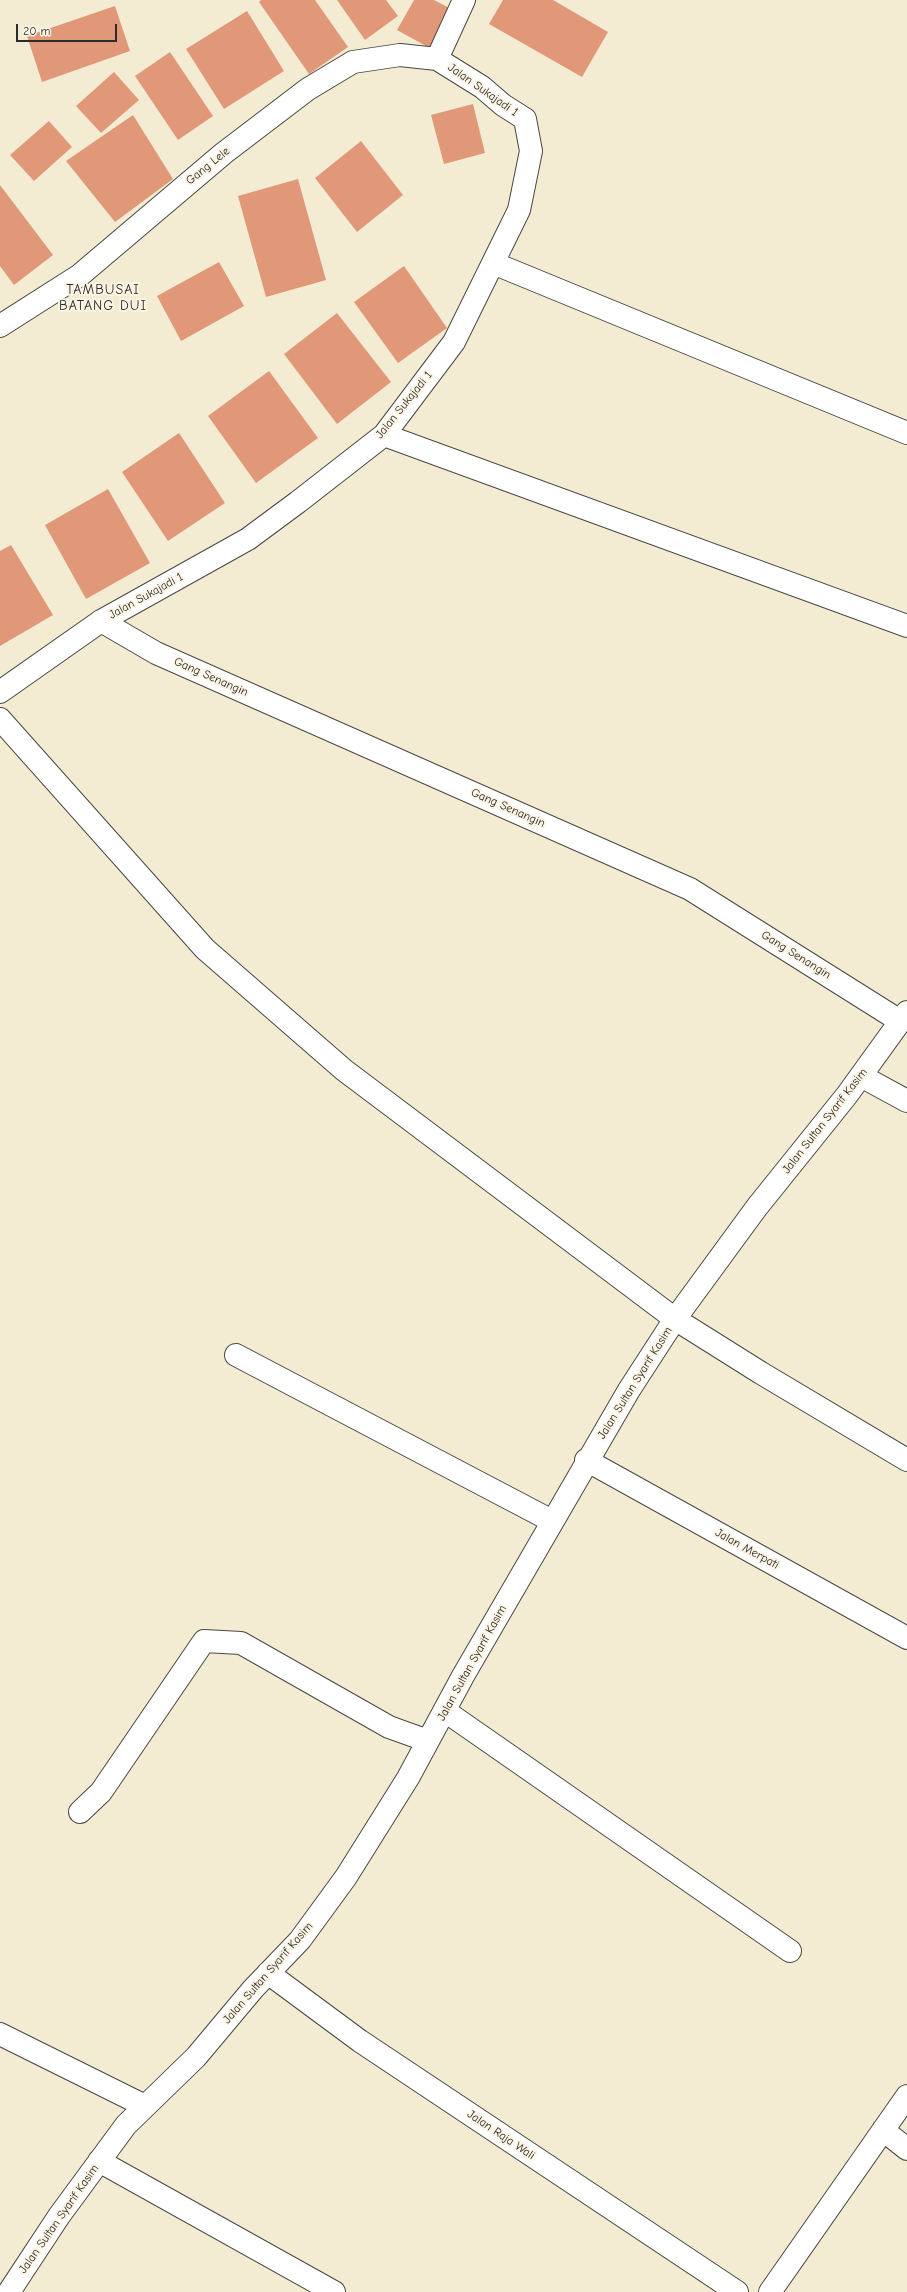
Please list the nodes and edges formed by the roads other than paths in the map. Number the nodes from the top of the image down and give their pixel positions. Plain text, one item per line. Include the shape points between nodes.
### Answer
1 (464, 0) edge
2 (438, 59) junction
3 (493, 262) junction
4 (0, 326) edge
5 (907, 433) edge
6 (384, 435) junction
7 (101, 621) junction
8 (907, 626) edge
9 (0, 692) edge
10 (0, 719) edge
11 (904, 1017) edge
12 (861, 1076) junction
13 (907, 1101) edge
14 (675, 1319) junction
15 (236, 1355) dead end
16 (586, 1460) junction
17 (907, 1460) edge
18 (552, 1521) junction
19 (907, 1638) edge
20 (445, 1710) junction
21 (428, 1741) junction
22 (80, 1812) dead end
23 (790, 1952) dead end
24 (268, 1973) junction
25 (0, 2034) edge
26 (907, 2096) edge
27 (145, 2106) junction
28 (883, 2130) junction
29 (907, 2149) edge
30 (99, 2161) junction
31 (9, 2292) edge
32 (334, 2292) edge
33 (737, 2292) edge
34 (770, 2292) edge

1 - 2 street
2 - 3 street, Jalan Sukajadi 1 via 525,119 531,151 519,210
2 - 4 street, Gang Lele via 400,55 353,62 308,89 219,157 80,275
3 - 5 street
3 - 6 street, Jalan Sukajadi 1 via 454,342
6 - 7 street, Jalan Sukajadi 1 via 248,539
6 - 8 street
7 - 9 street, Jalan Sukajadi 1
7 - 11 street, Gang Senangin via 156,653 690,889
10 - 14 street via 205,949 344,1070
11 - 12 street, Jalan Sultan Syarif Kasim
12 - 13 street
12 - 14 street, Jalan Sultan Syarif Kasim via 757,1207
14 - 16 street, Jalan Sultan Syarif Kasim
14 - 17 street
15 - 18 street
16 - 18 street, Jalan Sultan Syarif Kasim
16 - 19 street, Jalan Merpati
18 - 20 street, Jalan Sultan Syarif Kasim
20 - 21 street, Jalan Sultan Syarif Kasim
20 - 23 street
21 - 22 street via 389,1727 240,1642 204,1641 101,1792
21 - 24 street, Jalan Sultan Syarif Kasim via 346,1877 300,1940
24 - 27 street, Jalan Sultan Syarif Kasim via 196,2057
24 - 33 street, Jalan Raja Wali via 360,2041
25 - 27 street
26 - 28 street
27 - 30 street, Jalan Sultan Syarif Kasim via 126,2125
28 - 29 street
28 - 34 street
30 - 31 street, Jalan Sultan Syarif Kasim
30 - 32 street

